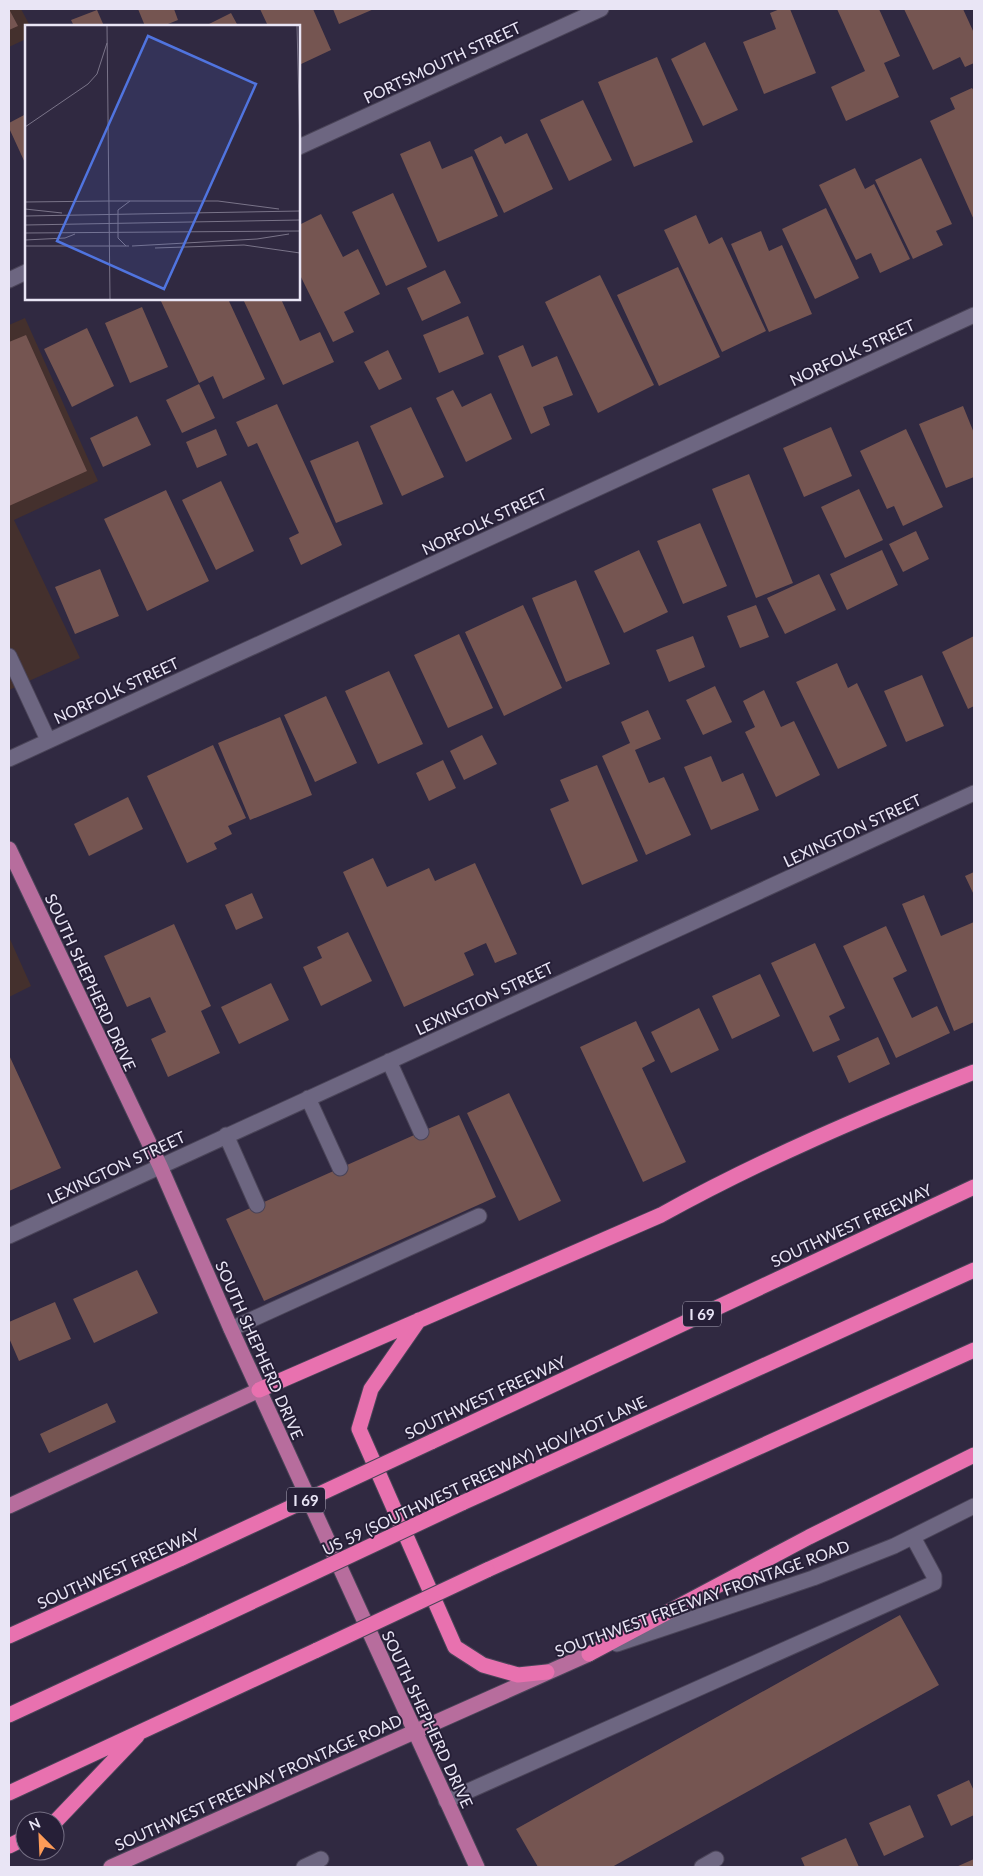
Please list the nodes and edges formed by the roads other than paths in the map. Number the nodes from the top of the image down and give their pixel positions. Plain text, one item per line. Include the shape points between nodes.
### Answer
1 (601, 9) edge
2 (300, 147) edge
3 (25, 272) edge
4 (9, 280) edge
5 (974, 315) edge
6 (9, 656) edge
7 (48, 740) junction
8 (9, 759) edge
9 (974, 793) edge
10 (9, 849) edge
11 (389, 1061) junction
12 (974, 1072) edge
13 (308, 1098) junction
14 (421, 1132) dead end
15 (226, 1135) junction
16 (160, 1166) junction
17 (340, 1168) dead end
18 (974, 1187) edge
19 (257, 1205) dead end
20 (479, 1216) dead end
21 (9, 1236) edge
22 (974, 1270) edge
23 (419, 1320) junction
24 (231, 1329) junction
25 (974, 1350) edge
26 (259, 1390) junction
27 (974, 1455) edge
28 (9, 1506) edge
29 (974, 1506) edge
30 (913, 1537) junction
31 (16, 1631) edge
32 (9, 1636) edge
33 (589, 1654) junction
34 (547, 1672) junction
35 (9, 1715) edge
36 (144, 1730) junction
37 (414, 1732) junction
38 (9, 1793) edge
39 (446, 1801) junction
40 (65, 1812) edge
41 (321, 1859) dead end
42 (716, 1859) dead end
43 (111, 1867) edge
44 (304, 1867) edge
45 (477, 1867) edge
46 (702, 1867) edge

1 - 2 street, PORTSMOUTH STREET
3 - 4 street
5 - 7 street, NORFOLK STREET
6 - 7 street
7 - 8 street, NORFOLK STREET
9 - 11 street, LEXINGTON STREET
10 - 16 main road, SOUTH SHEPHERD DRIVE
11 - 13 street, LEXINGTON STREET
11 - 14 street
12 - 23 highway via 714,1186 660,1216
13 - 15 street, LEXINGTON STREET
13 - 17 street
15 - 16 street, LEXINGTON STREET
15 - 19 street
16 - 21 street, LEXINGTON STREET
16 - 24 main road, SOUTH SHEPHERD DRIVE
18 - 31 highway, SOUTHWEST FREEWAY / I 69, bridge via 182,1558
20 - 24 street via 459,1220 301,1291
22 - 35 highway, US 59 (SOUTHWEST FREEWAY) HOV/HOT LANE, bridge via 462,1503
23 - 26 highway
23 - 34 highway via 372,1389 359,1429 456,1647 484,1665 518,1675
24 - 26 main road, SOUTH SHEPHERD DRIVE
25 - 36 highway, bridge via 487,1570
26 - 28 main road
26 - 37 main road, SOUTH SHEPHERD DRIVE
27 - 33 highway via 809,1537
29 - 30 street, SOUTHWEST FREEWAY FRONTAGE ROAD
30 - 33 street, SOUTHWEST FREEWAY FRONTAGE ROAD via 813,1578
30 - 39 street via 934,1576 934,1583
31 - 32 highway, SOUTHWEST FREEWAY / I 69
33 - 34 main road, SOUTHWEST FREEWAY FRONTAGE ROAD
34 - 37 main road, SOUTHWEST FREEWAY FRONTAGE ROAD
36 - 38 highway
36 - 40 highway
37 - 39 main road, SOUTH SHEPHERD DRIVE
37 - 43 main road, SOUTHWEST FREEWAY FRONTAGE ROAD
39 - 45 main road, SOUTH SHEPHERD DRIVE
41 - 44 street
42 - 46 street

